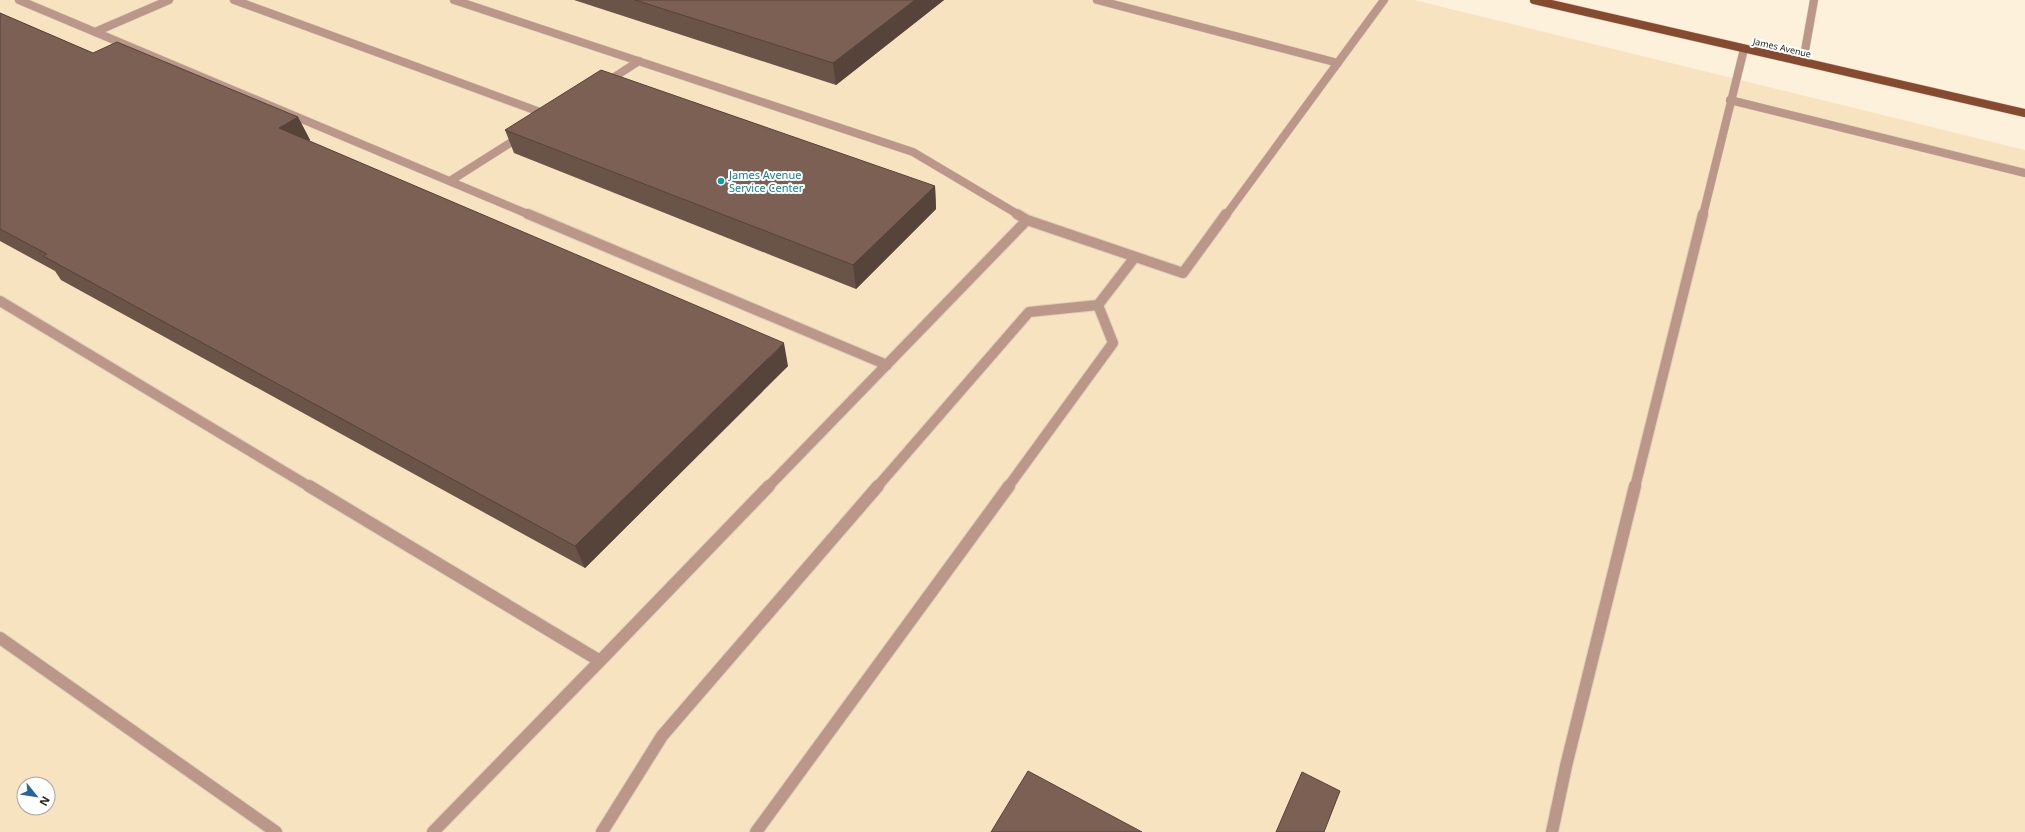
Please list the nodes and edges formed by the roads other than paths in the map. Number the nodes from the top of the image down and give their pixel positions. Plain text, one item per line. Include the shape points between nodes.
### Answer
1 (19, 0) edge
2 (169, 0) edge
3 (234, 0) edge
4 (454, 0) edge
5 (1097, 0) edge
6 (1384, 0) edge
7 (1534, 0) edge
8 (1814, 0) edge
9 (96, 32) junction
10 (1744, 49) junction
11 (639, 61) junction
12 (1803, 62) junction
13 (1338, 63) junction
14 (599, 87) edge
15 (1730, 100) junction
16 (2025, 113) edge
17 (552, 117) edge
18 (526, 133) edge
19 (2025, 173) edge
20 (450, 181) junction
21 (1027, 220) junction
22 (1135, 257) junction
23 (0, 301) edge
24 (1098, 305) junction
25 (887, 365) junction
26 (0, 638) edge
27 (600, 661) junction
28 (276, 832) edge
29 (433, 832) edge
30 (602, 832) edge
31 (756, 832) edge
32 (1552, 832) edge

1 - 9 street
2 - 9 street
3 - 17 street
4 - 11 street
5 - 13 street
6 - 13 street
7 - 10 main road, James Avenue
8 - 12 street
9 - 20 street
10 - 12 main road, James Avenue
10 - 15 street
11 - 14 street
11 - 21 street via 913,152
12 - 16 main road, James Avenue
13 - 22 street via 1183,273
15 - 19 street
15 - 32 street via 1727,121
18 - 20 street
20 - 25 street
21 - 22 street
21 - 25 street
22 - 24 street
23 - 27 street
24 - 30 street via 1029,312 662,736
24 - 31 street via 1113,343
25 - 27 street
26 - 28 street
27 - 29 street

